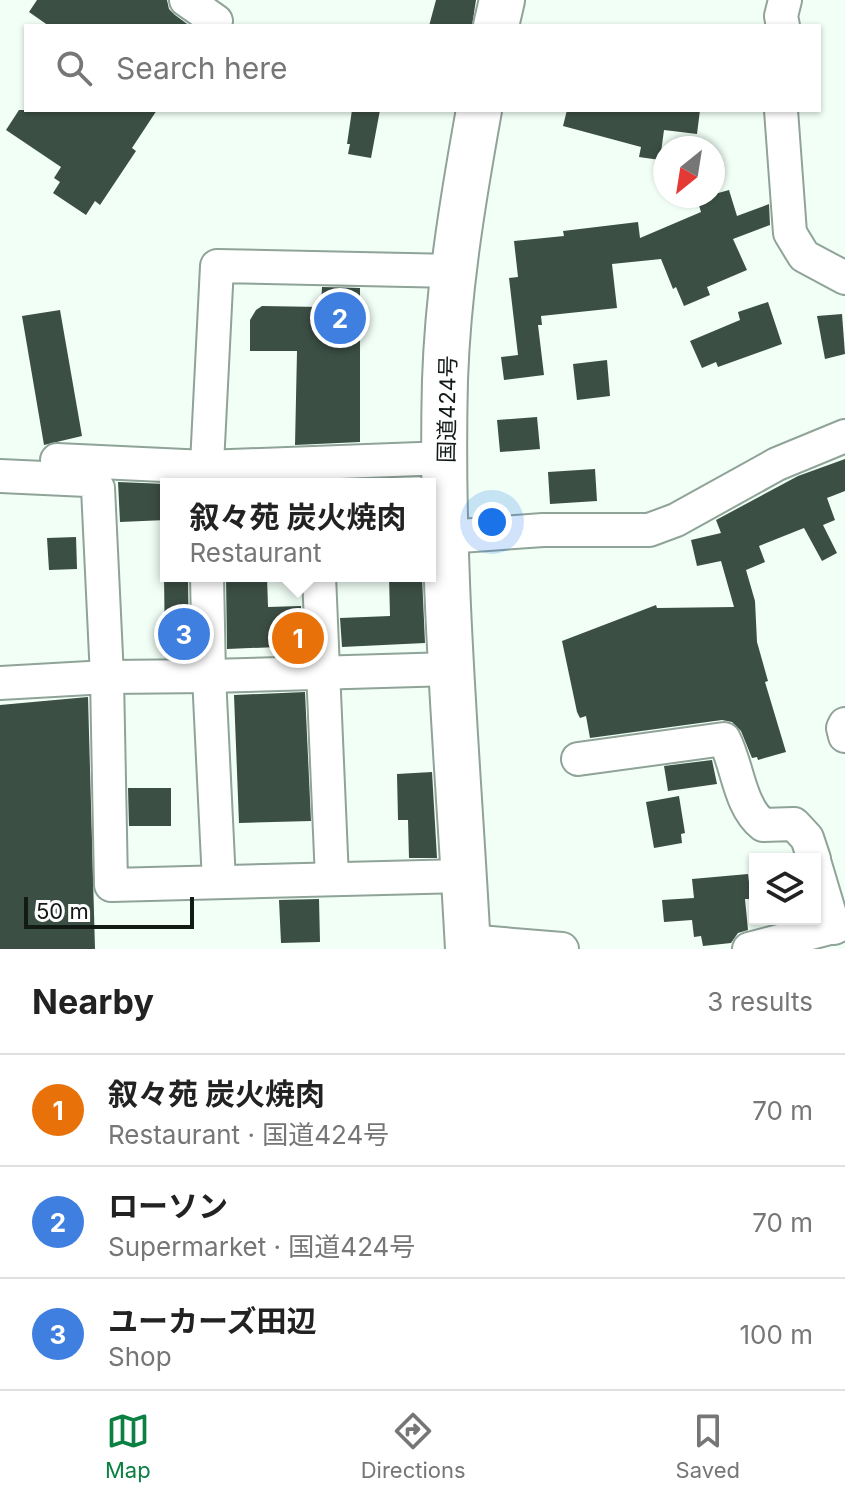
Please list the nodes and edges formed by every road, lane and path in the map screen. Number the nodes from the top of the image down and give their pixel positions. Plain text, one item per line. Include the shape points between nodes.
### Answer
1 (186, 0) edge
2 (502, 0) edge
3 (785, 0) edge
4 (216, 21) dead end
5 (496, 24) edge
6 (783, 24) edge
7 (479, 112) edge
8 (781, 112) edge
9 (454, 271) junction
10 (845, 278) edge
11 (845, 436) edge
12 (0, 457) edge
13 (446, 458) junction
14 (314, 472) edge
15 (206, 475) edge
16 (0, 476) edge
17 (446, 537) junction
18 (207, 582) edge
19 (319, 582) edge
20 (451, 669) junction
21 (323, 673) junction
22 (209, 676) junction
23 (107, 677) junction
24 (0, 683) edge
25 (845, 724) edge
26 (845, 736) edge
27 (578, 759) dead end
28 (812, 853) edge
29 (463, 876) junction
30 (821, 878) edge
31 (332, 879) junction
32 (219, 882) junction
33 (840, 926) edge
34 (468, 945) edge
35 (562, 949) edge
36 (749, 949) edge

1 - 4 street
2 - 5 highway
3 - 6 street
7 - 9 highway, 国道424号
8 - 10 street via 790,233 804,256
9 - 13 highway, 国道424号 via 445,379
9 - 15 street via 217,266
11 - 17 street via 777,464 649,530
12 - 15 street
13 - 14 street
13 - 17 highway, 国道424号
14 - 15 street
16 - 23 street via 87,480 98,488
17 - 20 highway, 国道424号
18 - 22 street
19 - 21 street
20 - 21 street
20 - 29 highway, 国道424号
21 - 22 street
21 - 31 street
22 - 23 street
22 - 32 street
23 - 24 street
23 - 32 street via 111,885
25 - 26 street
27 - 28 street via 724,739 750,815 763,825 794,824
29 - 31 street
29 - 34 highway, 国道424号
30 - 33 street
31 - 32 street
33 - 36 street
34 - 35 street

